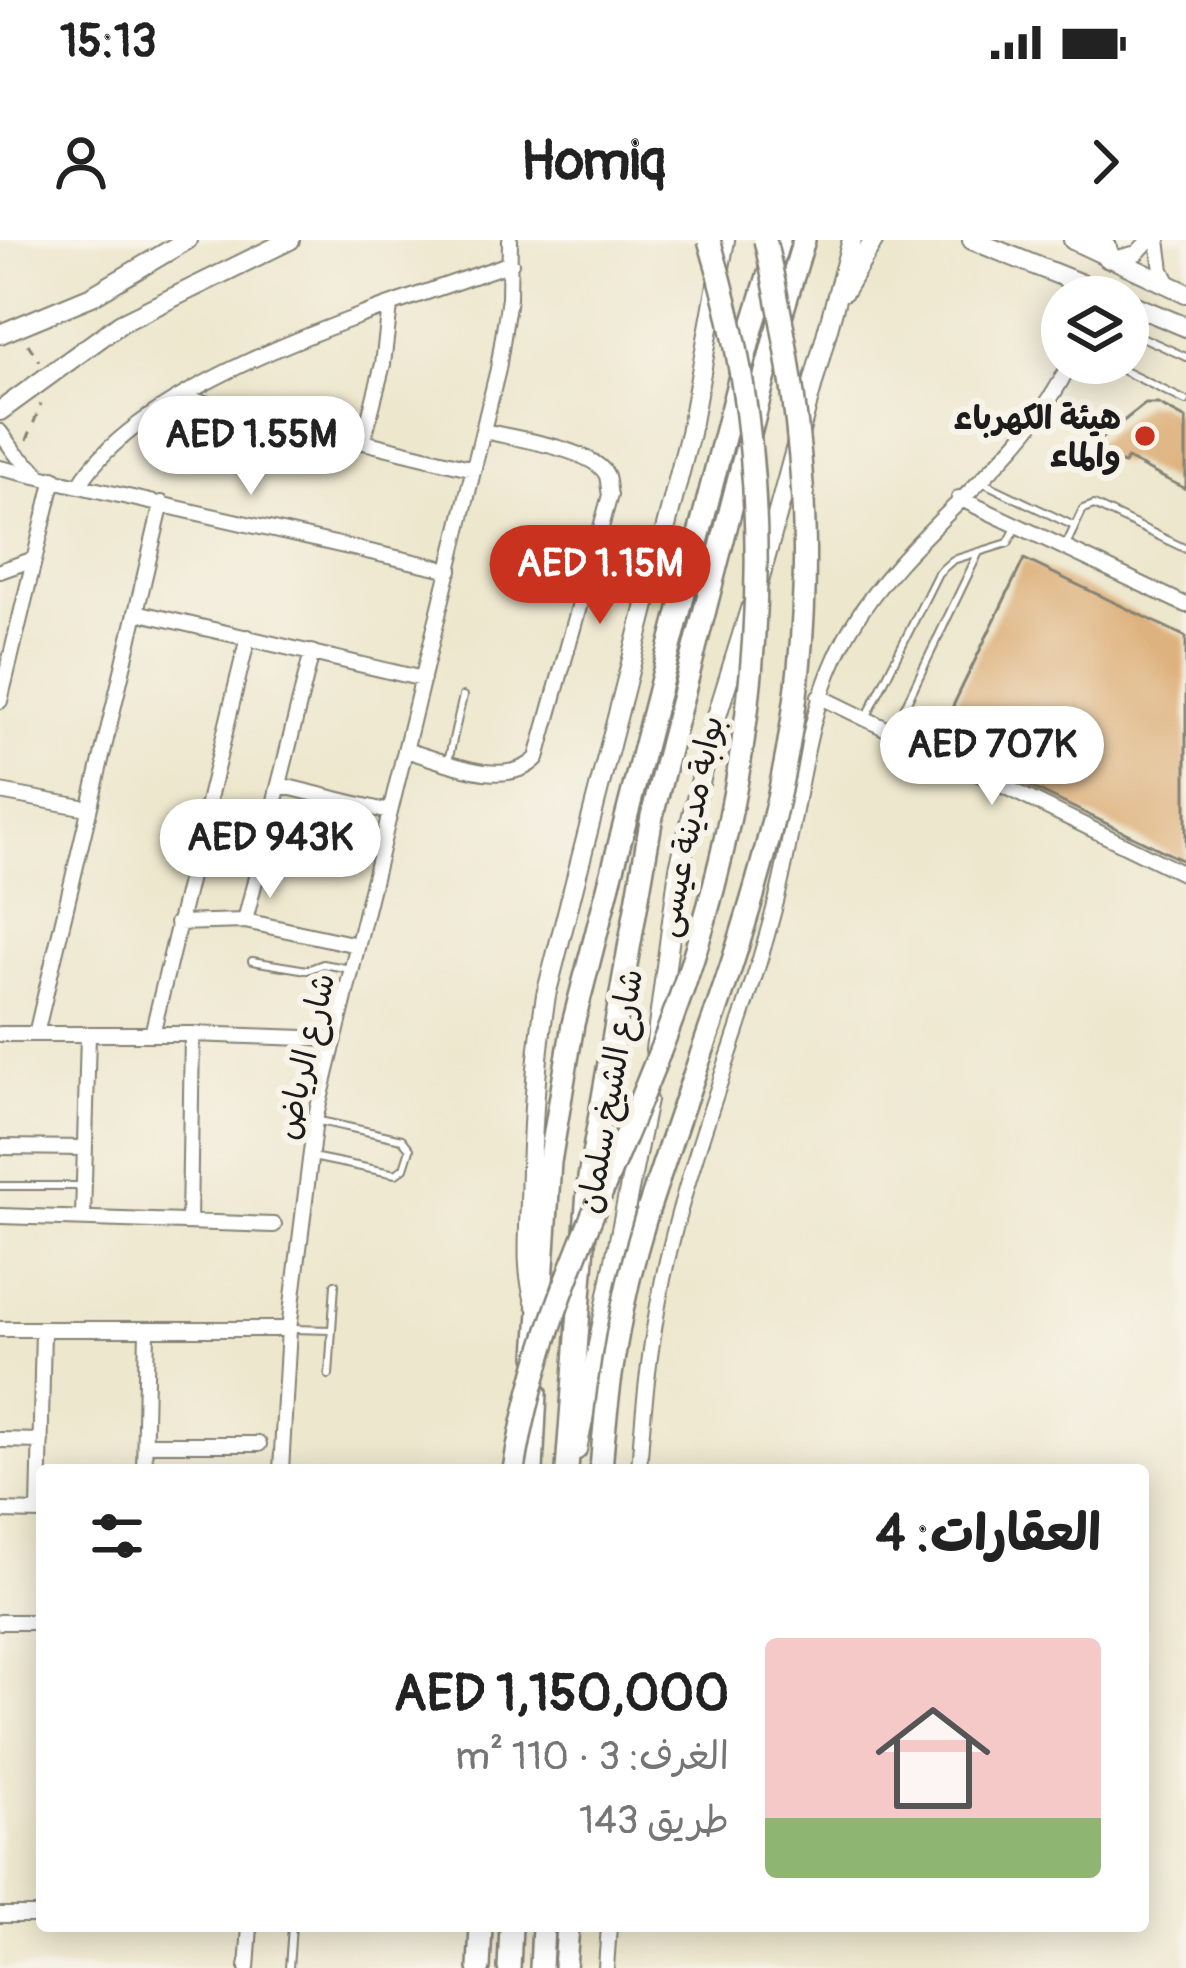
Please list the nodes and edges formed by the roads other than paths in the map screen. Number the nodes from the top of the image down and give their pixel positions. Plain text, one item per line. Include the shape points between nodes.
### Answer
1 (186, 240) edge
2 (290, 240) edge
3 (510, 240) edge
4 (697, 240) edge
5 (709, 240) edge
6 (725, 240) edge
7 (765, 240) edge
8 (779, 240) edge
9 (804, 240) edge
10 (853, 240) edge
11 (874, 240) edge
12 (972, 240) edge
13 (1073, 240) edge
14 (1154, 240) edge
15 (1108, 252) edge
16 (511, 262) junction
17 (1062, 276) edge
18 (1178, 290) edge
19 (390, 306) junction
20 (715, 310) junction
21 (1149, 313) edge
22 (827, 322) junction
23 (1186, 327) edge
24 (0, 334) edge
25 (1149, 340) edge
26 (1186, 358) edge
27 (1149, 382) edge
28 (1058, 384) edge
29 (180, 398) junction
30 (1186, 401) edge
31 (0, 411) edge
32 (484, 431) junction
33 (0, 432) edge
34 (363, 442) junction
35 (0, 468) edge
36 (474, 469) junction
37 (47, 477) junction
38 (977, 480) junction
39 (80, 484) junction
40 (959, 498) junction
41 (162, 503) junction
42 (1017, 526) junction
43 (1074, 526) junction
44 (1064, 548) junction
45 (1186, 549) edge
46 (979, 552) junction
47 (34, 559) junction
48 (450, 570) junction
49 (0, 571) edge
50 (1186, 605) edge
51 (136, 612) junction
52 (248, 638) junction
53 (312, 652) junction
54 (423, 679) junction
55 (463, 696) dead end
56 (819, 696) junction
57 (0, 701) edge
58 (866, 719) junction
59 (892, 732) junction
60 (405, 750) junction
61 (448, 761) junction
62 (279, 785) junction
63 (0, 792) edge
64 (88, 808) junction
65 (389, 812) junction
66 (1186, 875) edge
67 (245, 921) junction
68 (176, 923) junction
69 (357, 945) junction
70 (252, 961) dead end
71 (351, 968) junction
72 (0, 1034) edge
73 (36, 1034) junction
74 (88, 1034) junction
75 (152, 1034) junction
76 (192, 1034) junction
77 (334, 1039) junction
78 (315, 1120) junction
79 (0, 1147) edge
80 (85, 1148) junction
81 (309, 1156) junction
82 (0, 1186) edge
83 (84, 1186) junction
84 (0, 1216) edge
85 (83, 1218) junction
86 (190, 1222) junction
87 (274, 1225) dead end
88 (335, 1284) dead end
89 (540, 1311) junction
90 (0, 1329) edge
91 (43, 1329) junction
92 (147, 1329) junction
93 (290, 1329) junction
94 (331, 1330) junction
95 (329, 1375) dead end
96 (0, 1439) edge
97 (40, 1441) junction
98 (145, 1444) junction
99 (259, 1444) dead end
100 (40, 1464) edge
101 (145, 1464) edge
102 (281, 1464) edge
103 (515, 1464) edge
104 (532, 1464) edge
105 (570, 1464) edge
106 (571, 1464) edge
107 (602, 1464) edge
108 (640, 1464) edge
109 (0, 1511) edge
110 (36, 1512) edge
111 (0, 1622) edge
112 (36, 1622) edge
113 (0, 1915) edge
114 (36, 1916) edge
115 (246, 1932) edge
116 (292, 1932) edge
117 (481, 1932) edge
118 (511, 1932) edge
119 (543, 1932) edge
120 (568, 1932) edge
121 (609, 1932) edge
122 (247, 1968) edge
123 (290, 1968) edge
124 (479, 1968) edge
125 (509, 1968) edge
126 (541, 1968) edge
127 (565, 1968) edge
128 (606, 1968) edge

1 - 24 main road via 92,296
2 - 31 main road via 122,322
3 - 16 street, شارع الرياض
4 - 20 main road
5 - 103 main road, بوابة مدينة عيسى, bridge via 724,289 754,494 754,656 739,763 707,918 551,1319
6 - 20 main road, شارع الشيخ سلمان
7 - 107 main road, bridge via 803,476 805,630 796,700 769,840 644,1223 619,1330
8 - 89 main road, شارع الشيخ سلمان via 585,969 553,1140
9 - 105 main road, شارع الشيخ سلمان via 652,816 589,1178
10 - 22 main road, شارع الشيخ سلمان
11 - 22 main road
12 - 17 main road
13 - 15 main road
14 - 15 street via 1137,253
14 - 18 street
15 - 18 main road
16 - 19 street
16 - 32 street, شارع الرياض
19 - 29 street
19 - 34 street
20 - 89 main road, شارع الشيخ سلمان via 545,995 530,1197 530,1271
21 - 23 main road
22 - 106 main road, شارع الشيخ سلمان via 679,868 653,1066
25 - 26 lane
27 - 30 lane
28 - 38 street via 1036,421
29 - 34 street
29 - 39 street via 105,451
32 - 36 street, شارع الرياض
32 - 61 street via 597,463 610,495 537,758 506,775
33 - 37 street
34 - 36 street
35 - 37 street
36 - 48 street, شارع الرياض
37 - 39 street
37 - 47 street
38 - 40 street
38 - 43 lane
39 - 41 street
40 - 42 street
40 - 56 street via 866,604
41 - 48 street
41 - 51 street
42 - 44 street
42 - 46 lane via 1008,543
43 - 44 lane
43 - 45 lane via 1094,505
44 - 50 street
46 - 58 lane via 938,573
46 - 59 lane
47 - 49 street
47 - 57 street
48 - 54 street, شارع الرياض
51 - 52 street
51 - 64 street
52 - 53 street
52 - 68 street
53 - 54 street
53 - 62 street
54 - 60 street, شارع الرياض
55 - 61 lane
56 - 58 street
56 - 108 street via 778,897 668,1255
58 - 59 street
59 - 66 street
60 - 61 street
60 - 65 street, شارع الرياض
62 - 65 street
62 - 67 street
63 - 64 street
64 - 73 street
65 - 69 street, شارع الرياض
67 - 68 street
67 - 69 street
68 - 75 street
69 - 71 street, شارع الرياض
70 - 71 lane
71 - 77 street, شارع الرياض
72 - 73 street
73 - 74 street
74 - 75 street
74 - 80 street
75 - 76 street
76 - 77 street
76 - 86 street
77 - 78 street, شارع الرياض
78 - 81 street, شارع الرياض
78 - 81 lane via 402,1139 410,1150 396,1174
79 - 80 street
80 - 83 street
81 - 93 street, شارع الرياض
82 - 83 lane
83 - 85 street
84 - 85 street
85 - 86 street
86 - 87 street
88 - 94 lane
89 - 104 main road, شارع الشيخ سلمان
90 - 91 street
91 - 92 street
91 - 97 street
92 - 93 street
92 - 98 street
93 - 94 lane
93 - 102 street, شارع الرياض
94 - 95 lane
96 - 97 street
97 - 100 street
98 - 99 street
98 - 101 street
109 - 110 street
111 - 112 street
113 - 114 street
115 - 122 street
116 - 123 lane
117 - 124 main road
118 - 125 main road
119 - 126 main road
120 - 127 main road
121 - 128 street

